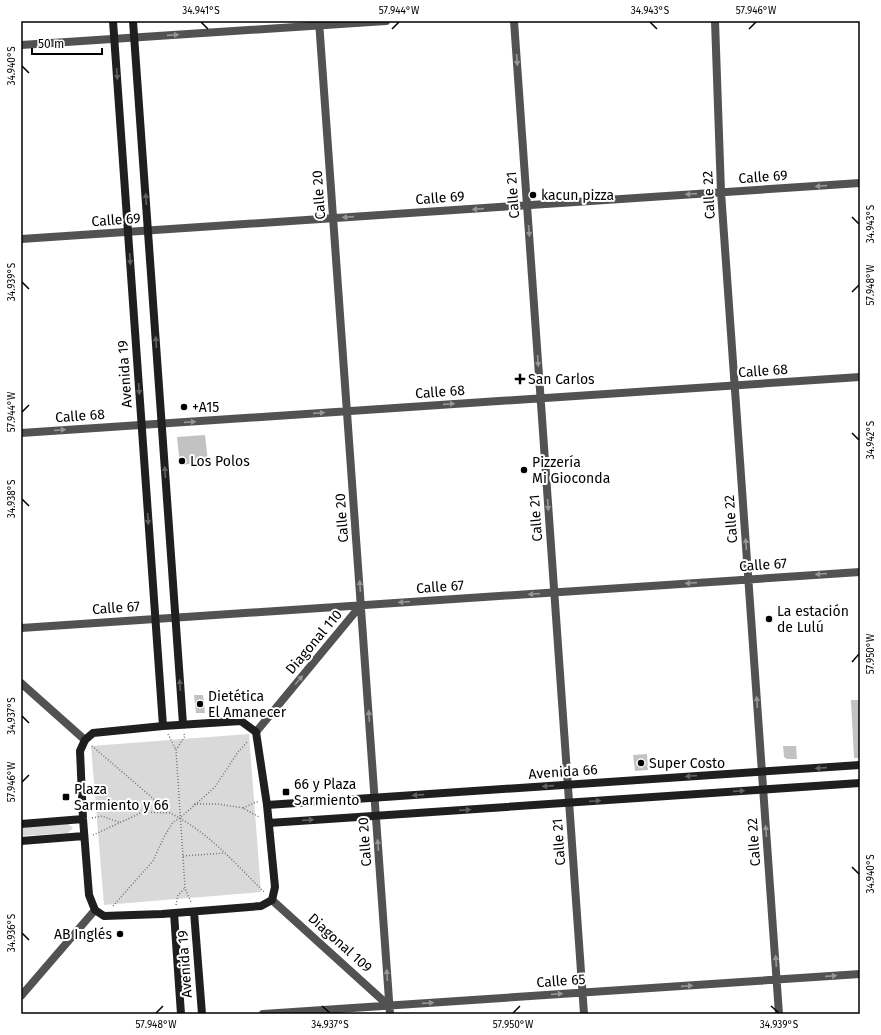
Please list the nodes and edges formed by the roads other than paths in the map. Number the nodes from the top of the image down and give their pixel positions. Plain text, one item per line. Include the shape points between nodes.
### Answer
1 (113, 21) edge
2 (133, 21) edge
3 (386, 21) edge
4 (514, 21) edge
5 (715, 21) edge
6 (319, 23) edge
7 (134, 38) junction
8 (114, 39) junction
9 (21, 45) edge
10 (860, 183) edge
11 (721, 192) junction
12 (527, 205) junction
13 (333, 218) junction
14 (148, 230) junction
15 (128, 232) junction
16 (21, 239) edge
17 (860, 377) edge
18 (735, 386) junction
19 (541, 398) junction
20 (347, 411) junction
21 (162, 424) junction
22 (142, 425) junction
23 (21, 433) edge
24 (860, 572) edge
25 (748, 579) junction
26 (554, 592) junction
27 (361, 605) junction
28 (175, 617) junction
29 (155, 619) junction
30 (21, 628) edge
31 (21, 683) edge
32 (183, 724) junction
33 (163, 726) junction
34 (256, 732) junction
35 (85, 740) junction
36 (860, 765) edge
37 (762, 772) junction
38 (860, 783) edge
39 (568, 784) junction
40 (763, 790) junction
41 (375, 797) junction
42 (569, 803) junction
43 (267, 805) junction
44 (376, 816) junction
45 (83, 820) junction
46 (269, 823) junction
47 (21, 824) edge
48 (84, 836) junction
49 (21, 841) edge
50 (272, 900) junction
51 (95, 910) junction
52 (194, 912) junction
53 (174, 913) junction
54 (860, 974) edge
55 (777, 980) junction
56 (583, 993) junction
57 (21, 996) edge
58 (390, 1010) edge
59 (181, 1014) edge
60 (202, 1014) edge
61 (263, 1014) edge
62 (584, 1014) edge
63 (779, 1014) edge

1 - 8 main road, Avenida 19
2 - 7 main road
3 - 6 street
4 -> 12 street, Calle 21
5 - 11 street, Calle 22
7 -> 6 street
6 - 13 street, Calle 20
7 - 8 street
14 -> 7 main road
8 - 9 street
8 -> 15 main road, Avenida 19
10 -> 11 street, Calle 69
11 -> 12 street, Calle 69
11 - 18 street, Calle 22
12 -> 13 street, Calle 69
12 -> 19 street, Calle 21
13 - 14 street, Calle 69
13 - 20 street, Calle 20
14 - 15 street, Calle 69
21 -> 14 main road
15 - 16 street, Calle 69
15 -> 22 main road, Avenida 19
17 - 18 street, Calle 68
18 - 19 street, Calle 68
25 -> 18 street, Calle 22
20 -> 19 street, Calle 68
19 -> 26 street, Calle 21
21 -> 20 street, Calle 68
27 -> 20 street, Calle 20
21 - 22 street, Calle 68
28 -> 21 main road
23 -> 22 street, Calle 68
22 -> 29 main road, Avenida 19
24 -> 25 street, Calle 67
25 -> 26 street, Calle 67
37 -> 25 street, Calle 22
26 -> 27 street, Calle 67
26 - 39 street, Calle 21
27 - 28 street, Calle 67
34 -> 27 street, Diagonal 110
41 -> 27 street, Calle 20
28 - 29 street, Calle 67
32 -> 28 main road
29 - 30 street, Calle 67
29 - 33 main road, Avenida 19
31 - 35 street
32 - 33 main road
32 - 34 main road via 241,721
33 - 35 main road via 93,733
34 - 43 main road
35 - 45 main road via 80,751
36 -> 37 main road, Avenida 66
37 -> 39 main road, Avenida 66
37 - 40 street, Calle 22
38 - 40 main road
39 -> 41 main road, Avenida 66
39 - 42 street, Calle 21
42 -> 40 main road
55 -> 40 street, Calle 22
41 - 43 main road, Avenida 66
41 - 44 street, Calle 20
44 -> 42 main road
42 - 56 street, Calle 21
43 - 46 main road
46 -> 44 main road
58 -> 44 street, Calle 20
45 - 47 main road
45 - 48 main road
46 - 50 main road via 275,887
48 - 49 main road
48 - 51 main road via 89,895
50 - 52 main road via 261,906
50 - 58 street, Diagonal 109
51 - 53 main road via 104,916
51 - 57 street
52 - 53 main road
52 - 60 main road, Avenida 19
53 - 59 main road, Avenida 19
55 -> 54 street, Calle 65
56 -> 55 street, Calle 65
55 - 63 street, Calle 22
58 -> 56 street, Calle 65
56 - 62 street, Calle 21
58 - 61 street, Calle 65

